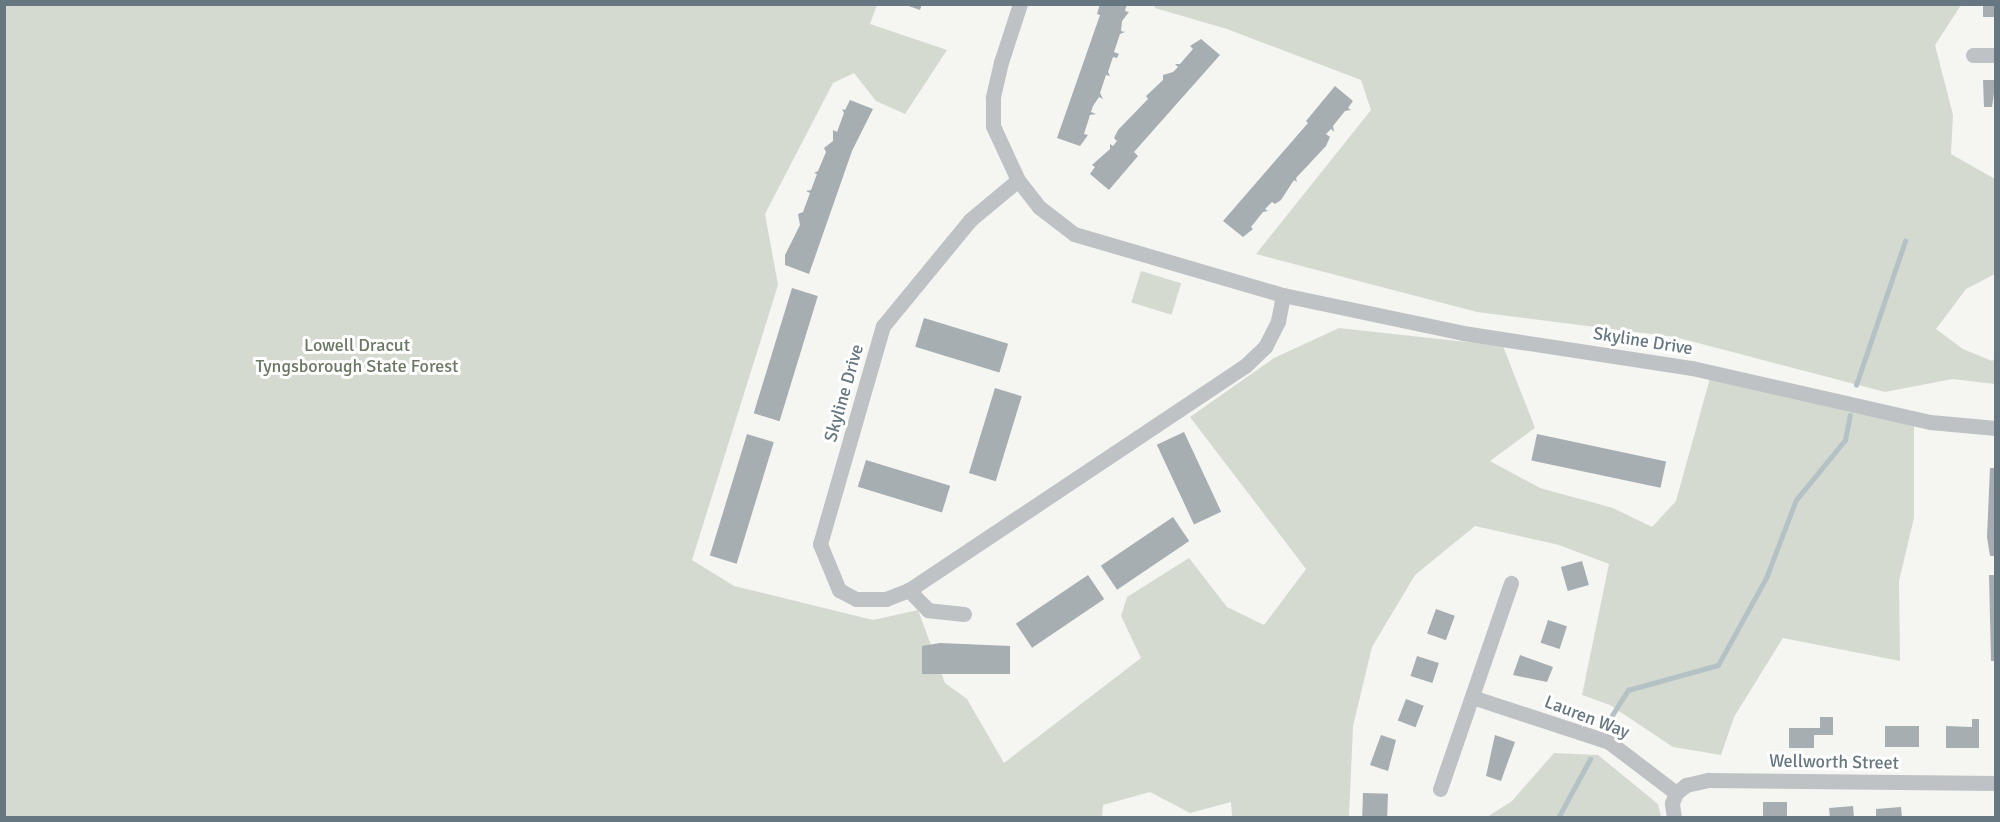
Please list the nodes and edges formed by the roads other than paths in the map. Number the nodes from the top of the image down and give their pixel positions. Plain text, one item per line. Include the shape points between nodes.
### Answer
1 (1020, 4) edge
2 (1973, 55) dead end
3 (1995, 56) edge
4 (1018, 180) junction
5 (1283, 295) junction
6 (1995, 428) edge
7 (1511, 584) dead end
8 (909, 590) junction
9 (964, 614) dead end
10 (1472, 696) junction
11 (1995, 783) edge
12 (1440, 789) dead end
13 (1676, 793) junction
14 (1674, 818) edge

1 - 4 street, Skyline Drive via 993,98 993,126
2 - 3 street
4 - 5 street, Skyline Drive via 1038,207 1074,234
4 - 8 street, Skyline Drive via 970,220 883,326 820,544 839,590 856,599 886,599
5 - 6 street, Skyline Drive via 1463,333 1692,368 1930,422
5 - 8 street, Skyline Drive via 1278,321 1265,347 1245,366
7 - 10 street
8 - 9 street via 928,610
10 - 12 street
10 - 13 street, Lauren Way via 1609,742
11 - 13 street, Wellworth Street via 1708,780 1686,785
13 - 14 street via 1672,804

